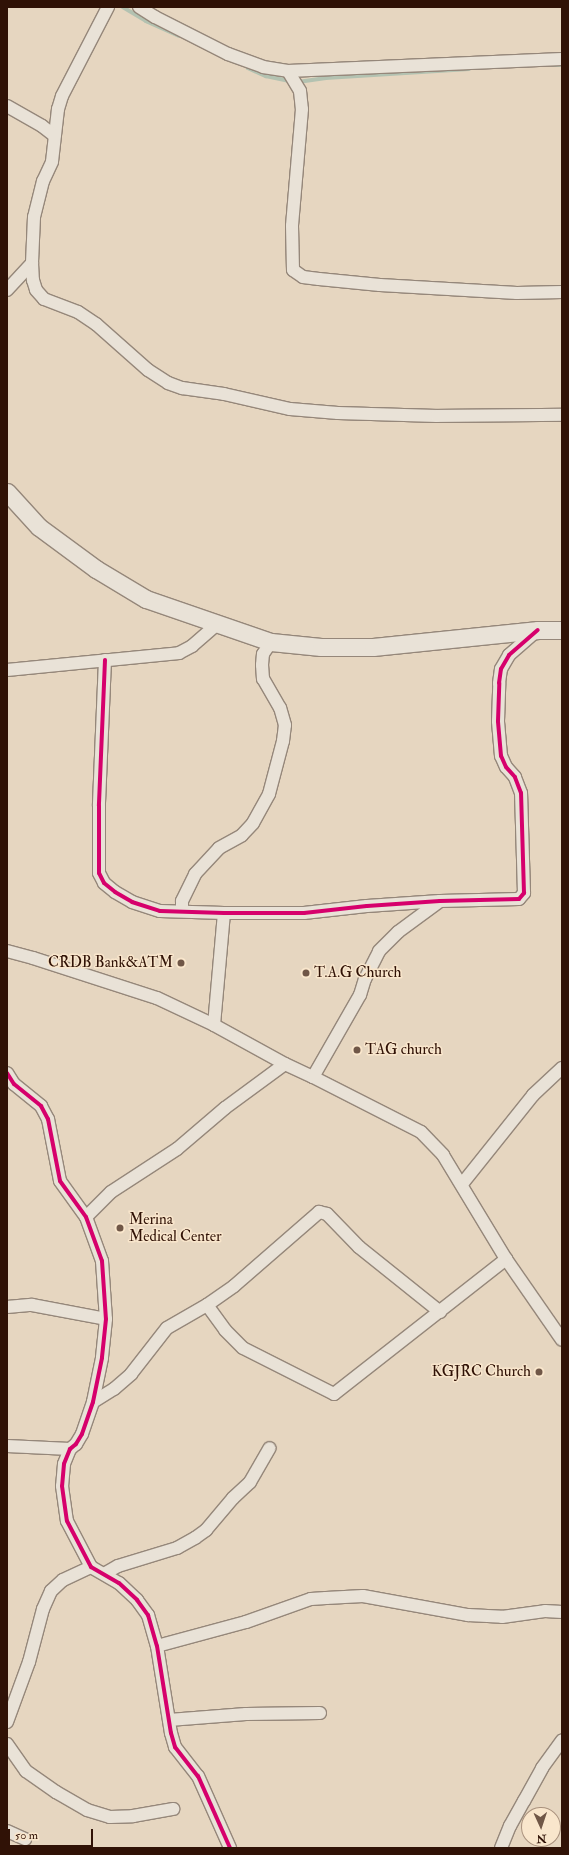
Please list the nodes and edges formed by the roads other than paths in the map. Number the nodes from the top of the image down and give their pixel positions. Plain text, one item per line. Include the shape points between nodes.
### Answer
1 (108, 7) edge
2 (139, 7) edge
3 (562, 59) edge
4 (288, 71) junction
5 (7, 106) edge
6 (55, 136) junction
7 (32, 263) junction
8 (7, 290) edge
9 (562, 292) edge
10 (562, 415) edge
11 (7, 492) edge
12 (216, 625) junction
13 (538, 630) junction
14 (562, 630) edge
15 (271, 642) junction
16 (105, 660) junction
17 (7, 670) edge
18 (440, 900) junction
19 (182, 911) junction
20 (224, 913) junction
21 (7, 951) edge
22 (214, 1025) junction
23 (285, 1064) junction
24 (562, 1068) edge
25 (7, 1073) edge
26 (313, 1077) junction
27 (462, 1184) junction
28 (86, 1217) junction
29 (506, 1259) junction
30 (207, 1305) junction
31 (7, 1307) edge
32 (440, 1312) junction
33 (106, 1318) junction
34 (562, 1340) edge
35 (92, 1402) junction
36 (7, 1446) edge
37 (270, 1448) dead end
38 (70, 1449) junction
39 (91, 1567) junction
40 (104, 1574) junction
41 (562, 1612) edge
42 (157, 1646) junction
43 (320, 1713) dead end
44 (168, 1720) junction
45 (7, 1722) edge
46 (562, 1740) edge
47 (7, 1744) edge
48 (173, 1809) dead end
49 (7, 1831) edge
50 (24, 1839) dead end
51 (230, 1848) edge
52 (501, 1848) edge

1 - 6 street via 62,96
2 - 4 street via 228,54 263,67
3 - 4 street
4 - 9 street via 300,91 302,109 292,226 293,270 303,277 380,285 517,293
5 - 6 street
6 - 7 street via 52,162 43,181 34,217
7 - 8 street
7 - 10 street via 36,290 44,299 78,312 96,324 148,370 168,383 182,388 224,394 290,409 338,413 437,416
11 - 12 street via 39,527 96,569 146,599
12 - 15 street
12 - 16 street via 192,646 179,652
13 - 14 street
13 - 15 street via 373,646 321,647
13 - 18 street via 509,655 501,669 499,683 498,720 501,756 515,777 521,793 524,894 519,899
15 - 19 street via 263,654 263,679 280,708 285,725 269,794 253,823 242,835 219,848 196,874 182,901
16 - 17 street
16 - 19 street via 98,806 99,873 104,883 132,902 160,911
18 - 20 street via 304,914
18 - 26 street via 398,932 379,951 360,995
19 - 20 street
20 - 22 street
21 - 22 street via 157,998
22 - 23 street
23 - 26 street
23 - 28 street via 225,1108 177,1149 111,1192
24 - 27 street via 533,1095
25 - 28 street via 14,1084 41,1106 48,1119 60,1181
26 - 27 street via 421,1132 443,1155
27 - 29 street
28 - 33 street via 102,1261
29 - 32 street
29 - 34 street
30 - 32 street via 225,1330 243,1348 334,1394
30 - 32 street via 322,1212 359,1247
30 - 35 street via 167,1328 131,1374 114,1389
31 - 33 street via 32,1305
33 - 35 street via 102,1358
35 - 38 street via 82,1434
36 - 38 street
37 - 40 street via 250,1482 206,1530 177,1548 118,1566
38 - 39 street via 64,1464 63,1504 67,1521
39 - 40 street
39 - 45 street via 63,1580 51,1591
40 - 42 street via 119,1583 137,1600 148,1615
41 - 42 street via 468,1616 363,1596 326,1598 311,1600 246,1622
42 - 44 street
43 - 44 street via 246,1714
44 - 51 street via 175,1747 198,1776
46 - 52 street via 542,1768 510,1826
47 - 48 street via 26,1771 87,1810 110,1817
49 - 50 street

